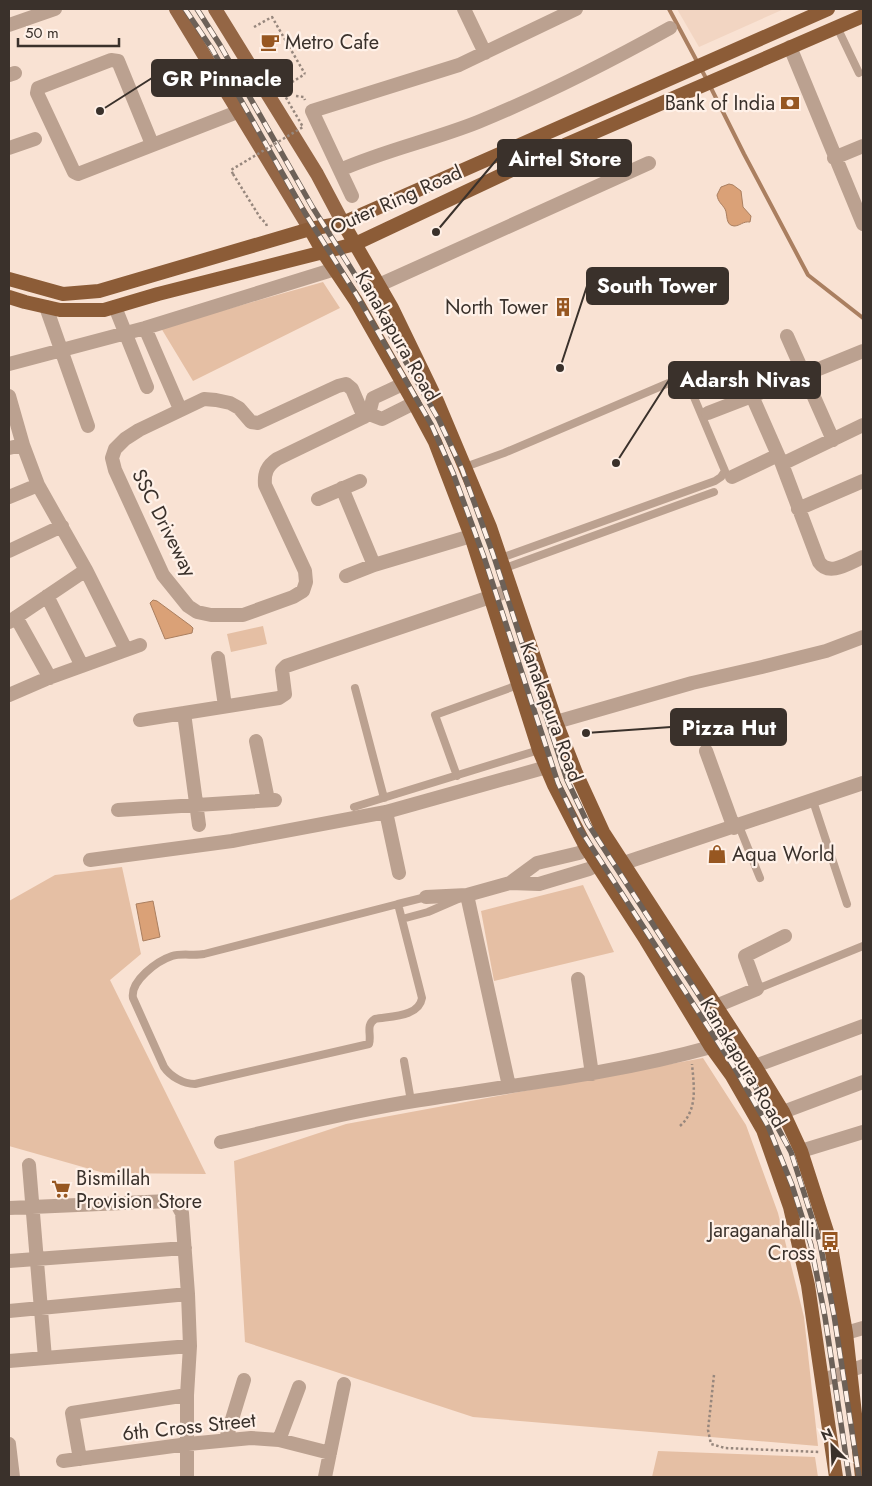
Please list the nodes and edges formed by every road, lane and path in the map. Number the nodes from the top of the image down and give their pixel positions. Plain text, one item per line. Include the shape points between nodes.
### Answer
1 (55, 9) edge
2 (176, 9) edge
3 (215, 9) edge
4 (464, 9) edge
5 (576, 9) edge
6 (828, 9) edge
7 (863, 16) edge
8 (9, 25) edge
9 (838, 27) junction
10 (254, 28) dead end
11 (670, 28) dead end
12 (790, 47) junction
13 (485, 53) junction
14 (859, 73) dead end
15 (302, 94) dead end
16 (296, 96) dead end
17 (240, 111) junction
18 (35, 138) dead end
19 (152, 144) junction
20 (863, 146) edge
21 (9, 148) edge
22 (834, 158) junction
23 (650, 163) dead end
24 (340, 170) junction
25 (352, 196) dead end
26 (266, 223) dead end
27 (343, 223) junction
28 (863, 224) edge
29 (310, 229) junction
30 (355, 244) junction
31 (323, 252) junction
32 (335, 269) junction
33 (9, 279) edge
34 (379, 285) junction
35 (9, 297) edge
36 (46, 307) junction
37 (116, 308) junction
38 (145, 328) junction
39 (125, 333) junction
40 (787, 336) dead end
41 (61, 349) junction
42 (863, 351) edge
43 (9, 364) edge
44 (805, 375) junction
45 (403, 384) junction
46 (147, 387) dead end
47 (9, 396) edge
48 (752, 396) junction
49 (414, 403) junction
50 (180, 409) junction
51 (708, 412) dead end
52 (366, 415) junction
53 (863, 425) edge
54 (88, 426) dead end
55 (834, 440) junction
56 (23, 445) junction
57 (9, 448) edge
58 (780, 460) junction
59 (465, 467) junction
60 (732, 477) dead end
61 (360, 481) dead end
62 (863, 481) edge
63 (38, 485) junction
64 (342, 488) junction
65 (714, 492) dead end
66 (9, 497) edge
67 (318, 499) dead end
68 (798, 509) junction
69 (62, 526) junction
70 (471, 536) junction
71 (9, 551) edge
72 (863, 557) edge
73 (503, 563) junction
74 (374, 566) junction
75 (86, 570) junction
76 (346, 576) dead end
77 (511, 590) junction
78 (47, 596) junction
79 (490, 597) junction
80 (12, 620) edge
81 (863, 637) edge
82 (140, 645) dead end
83 (126, 650) junction
84 (218, 658) dead end
85 (82, 666) junction
86 (50, 678) junction
87 (518, 685) junction
88 (355, 688) dead end
89 (9, 695) edge
90 (225, 706) junction
91 (184, 712) junction
92 (140, 720) dead end
93 (556, 722) junction
94 (256, 741) dead end
95 (539, 750) junction
96 (706, 751) dead end
97 (547, 767) junction
98 (457, 776) junction
99 (863, 783) edge
100 (813, 801) junction
101 (385, 805) junction
102 (198, 806) junction
103 (354, 807) dead end
104 (118, 810) dead end
105 (199, 825) dead end
106 (736, 827) junction
107 (587, 849) junction
108 (90, 860) dead end
109 (624, 863) junction
110 (597, 865) junction
111 (400, 873) dead end
112 (760, 878) dead end
113 (510, 883) junction
114 (467, 895) junction
115 (426, 897) joint
116 (398, 904) junction
117 (847, 904) dead end
118 (402, 919) junction
119 (785, 936) dead end
120 (863, 946) edge
121 (578, 979) dead end
122 (757, 989) junction
123 (716, 1006) junction
124 (863, 1026) edge
125 (711, 1047) junction
126 (691, 1053) junction
127 (404, 1061) dead end
128 (756, 1066) junction
129 (592, 1074) junction
130 (863, 1082) edge
131 (509, 1086) junction
132 (411, 1101) junction
133 (783, 1112) junction
134 (680, 1126) dead end
135 (863, 1132) edge
136 (221, 1142) dead end
137 (801, 1151) junction
138 (29, 1165) dead end
139 (32, 1206) junction
140 (9, 1208) edge
141 (185, 1248) junction
142 (36, 1258) junction
143 (9, 1261) edge
144 (188, 1294) junction
145 (40, 1308) junction
146 (9, 1311) edge
147 (863, 1328) edge
148 (846, 1333) junction
149 (190, 1346) junction
150 (45, 1358) junction
151 (9, 1361) edge
152 (857, 1369) edge
153 (714, 1375) dead end
154 (244, 1380) dead end
155 (823, 1380) junction
156 (344, 1384) dead end
157 (299, 1387) dead end
158 (187, 1394) junction
159 (226, 1439) junction
160 (279, 1440) junction
161 (9, 1444) edge
162 (188, 1444) junction
163 (330, 1452) junction
164 (833, 1452) junction
165 (80, 1459) junction
166 (63, 1461) dead end
167 (13, 1477) edge
168 (187, 1477) edge
169 (325, 1477) edge
170 (836, 1477) edge
171 (862, 1477) edge

1 - 8 street
2 - 17 main road, Kanakapura Road
3 - 27 main road, Kanakapura Road via 317,174
4 - 13 street
5 - 13 street
6 - 27 highway, Outer Ring Road
7 - 9 highway, Outer Ring Road
9 - 12 highway, Outer Ring Road
9 - 14 lane
10 - 26 path, bridge via 272,17 305,74 280,88 303,127 231,170
11 - 24 street via 604,65 525,102 476,123 361,160
12 - 22 street
12 - 30 highway, Outer Ring Road via 565,145
13 - 24 street via 459,65 312,111
15 - 16 path
17 - 19 street
17 - 29 main road, Kanakapura Road
18 - 21 street
19 - 19 street via 81,174 76,173 37,93 38,88 111,60 118,61
20 - 22 street
22 - 28 street
23 - 34 street
24 - 25 street
27 - 29 highway, Outer Ring Road
27 - 30 highway, Kanakapura Road
29 - 31 highway, Kanakapura Road
29 - 33 highway, Outer Ring Road via 99,291 62,294
30 - 31 highway, Outer Ring Road
30 - 34 highway, Kanakapura Road
31 - 32 highway, Kanakapura Road
31 - 37 highway, Outer Ring Road via 158,294
32 - 38 street
32 - 45 highway, Kanakapura Road
34 - 59 highway, Kanakapura Road via 437,401
35 - 36 highway, Outer Ring Road
36 - 37 highway, Outer Ring Road via 60,310
36 - 41 street
37 - 39 street
38 - 39 street
38 - 50 street
39 - 41 street
39 - 46 street
40 - 44 street
41 - 43 street
41 - 54 street
42 - 44 street
44 - 48 street
44 - 55 street
45 - 49 highway, Kanakapura Road
45 - 52 street via 373,398
47 - 56 street
48 - 51 street
48 - 58 street
49 - 52 street via 382,419
49 - 70 highway, Kanakapura Road via 434,442
50 - 52 street, SSC Driveway via 204,399 216,400 230,403 251,422 258,423 346,384
50 - 52 street, SSC Driveway via 125,439 115,449 112,458 119,481 163,575 188,606 197,612 230,616 243,615 293,597 303,591 306,582 305,571 265,486 266,469 277,459
53 - 55 street
55 - 58 street
56 - 57 street
56 - 63 street
58 - 60 street
58 - 68 street
59 - 73 highway, Kanakapura Road
59 - 73 lane via 678,378 688,383 721,457 726,470 715,481
61 - 64 street
62 - 68 street
63 - 66 street
63 - 69 street
64 - 67 street
64 - 74 street
65 - 73 lane
68 - 72 street via 822,568 831,570
69 - 71 street
69 - 75 street
70 - 74 street
70 - 79 highway, Kanakapura Road
73 - 77 highway, Kanakapura Road
74 - 76 street
75 - 78 street
75 - 83 street
77 - 79 street
77 - 93 highway, Kanakapura Road
78 - 80 street
78 - 85 street
79 - 87 highway, Kanakapura Road
79 - 90 street via 286,666 282,670 285,694 282,696
80 - 86 street
81 - 93 street via 816,653 692,683
82 - 83 street
83 - 85 street
84 - 90 street
85 - 86 street
86 - 89 street
87 - 95 highway, Kanakapura Road
87 - 98 lane via 435,715
88 - 101 lane
90 - 91 street
91 - 92 street
91 - 102 street
93 - 109 highway, Kanakapura Road via 603,832
94 - 102 street via 271,800
95 - 97 highway, Kanakapura Road
95 - 98 lane
96 - 106 street
97 - 101 street
97 - 107 highway, Kanakapura Road
98 - 101 lane
99 - 100 street
100 - 106 street
100 - 117 lane
101 - 103 lane
101 - 108 street via 232,841
101 - 111 street
102 - 104 street
102 - 105 street
106 - 109 street
106 - 112 lane
107 - 110 highway, Kanakapura Road
107 - 113 street via 537,863
109 - 123 highway, Kanakapura Road
110 - 113 street via 540,884
110 - 125 highway, Kanakapura Road
113 - 114 street
114 - 115 street
114 - 118 lane
114 - 131 street
115 - 116 lane
116 - 118 lane
116 - 118 lane via 204,954 172,956 140,977 133,990 133,998 164,1067 170,1075 187,1083 195,1084 367,1046 371,1022 415,1012 422,1003
119 - 122 street via 745,956
120 - 122 lane
121 - 129 street
122 - 123 street
123 - 128 highway, Kanakapura Road
124 - 128 street
125 - 126 street
125 - 155 highway, Kanakapura Road via 763,1130 790,1207 808,1284
126 - 129 street
126 - 134 path via 694,1101 687,1120
127 - 132 lane
128 - 133 highway, Kanakapura Road
129 - 131 street
130 - 133 street
131 - 132 street
132 - 136 street
133 - 137 highway, Kanakapura Road
135 - 137 street
137 - 148 highway, Kanakapura Road via 830,1241
138 - 139 street
139 - 140 street
139 - 141 street via 169,1201 176,1204 182,1213
139 - 142 street
141 - 142 street
141 - 144 street
142 - 143 street
142 - 145 street
144 - 145 street
144 - 149 street
145 - 146 street
145 - 150 street
147 - 148 street
148 - 152 highway, Kanakapura Road
149 - 150 street
149 - 158 street
150 - 151 street
152 - 155 street
152 - 171 highway, Kanakapura Road
153 - 164 path via 708,1430 711,1444 725,1448
154 - 159 street
155 - 164 highway, Kanakapura Road
156 - 163 street
157 - 160 street
158 - 162 street
158 - 165 street, 6th Cross Street via 72,1413
159 - 160 street, 6th Cross Street
159 - 162 street, 6th Cross Street
160 - 163 street, 6th Cross Street
161 - 167 street
162 - 165 street, 6th Cross Street
162 - 168 street
163 - 169 street
164 - 170 highway, Kanakapura Road
165 - 166 street, 6th Cross Street

